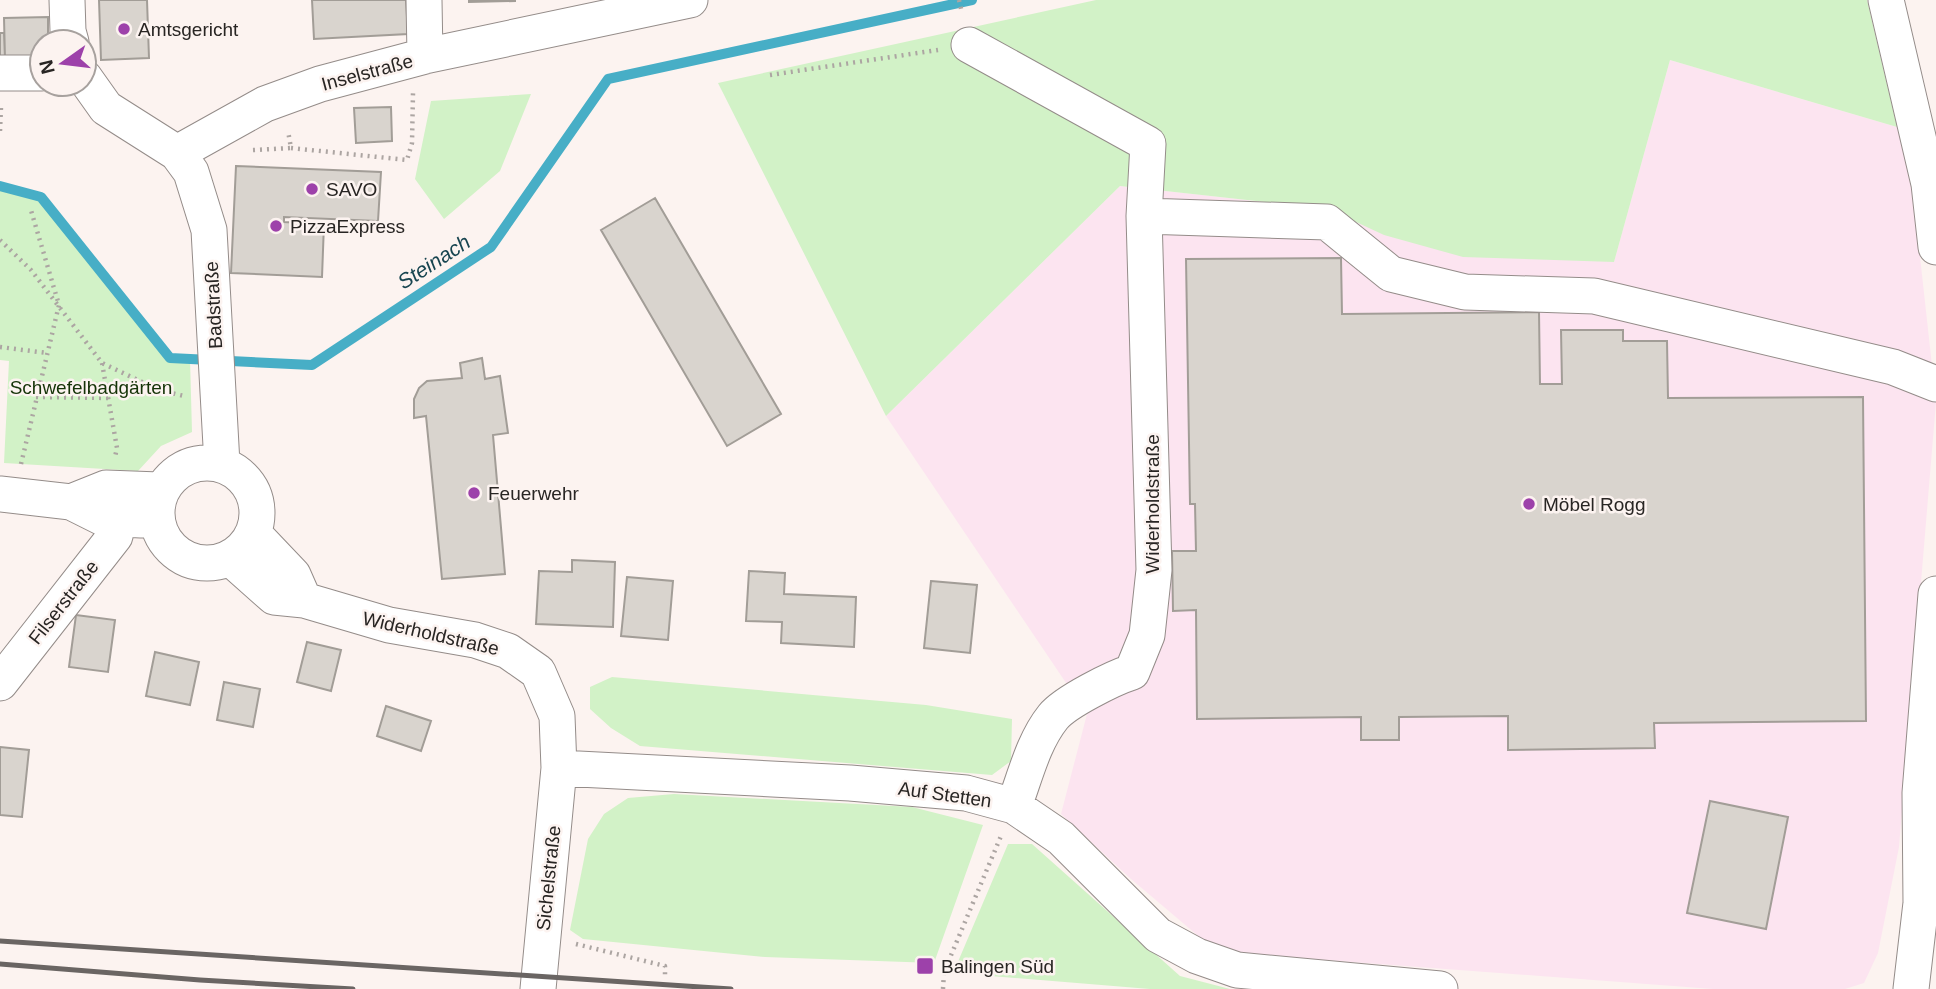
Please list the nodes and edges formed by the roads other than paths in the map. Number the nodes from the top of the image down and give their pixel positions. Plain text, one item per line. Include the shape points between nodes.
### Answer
1 (67, 0) edge
2 (424, 0) edge
3 (690, 0) edge
4 (1886, 0) edge
5 (68, 28) edge
6 (969, 46) road end
7 (425, 56) junction
8 (0, 73) edge
9 (28, 73) edge
10 (98, 96) edge
11 (177, 153) junction
12 (1144, 216) junction
13 (1936, 247) edge
14 (1936, 384) edge
15 (222, 464) junction
16 (0, 494) edge
17 (112, 503) junction
18 (157, 506) junction
19 (242, 546) junction
20 (1936, 594) edge
21 (0, 683) edge
22 (559, 768) junction
23 (1014, 806) junction
24 (537, 989) edge
25 (1440, 989) edge
26 (1911, 989) edge

1 - 5 street
2 - 7 street
3 - 7 street, Inselstraße
4 - 13 street via 1929,184
6 - 12 street, Widerholdstraße via 1148,144
7 - 11 street, Inselstraße via 265,104
8 - 9 street
10 - 11 street via 106,107
11 - 15 street, Badstraße via 191,172 209,230
12 - 14 street via 1327,222 1391,274 1465,292 1594,296 1893,367
12 - 23 street, Widerholdstraße via 1154,570 1147,635 1132,672 1054,715 1038,741
15 - 18 street via 199,462 177,471
15 - 19 street via 242,476 255,495 258,516
16 - 17 street via 71,502 103,518
17 - 18 street
17 - 21 street, Filserstraße via 115,536
18 - 19 street via 160,533 173,551 193,562 215,563
19 - 22 street, Widerholdstraße via 293,575 304,600 389,625 475,640 509,651 538,672 557,716
20 - 26 street via 1920,793 1921,903
22 - 23 street, Auf Stetten via 863,784 966,793
22 - 24 street, Sichelstraße
23 - 25 street, Auf Stetten via 1061,838 1158,935 1196,956 1237,970

